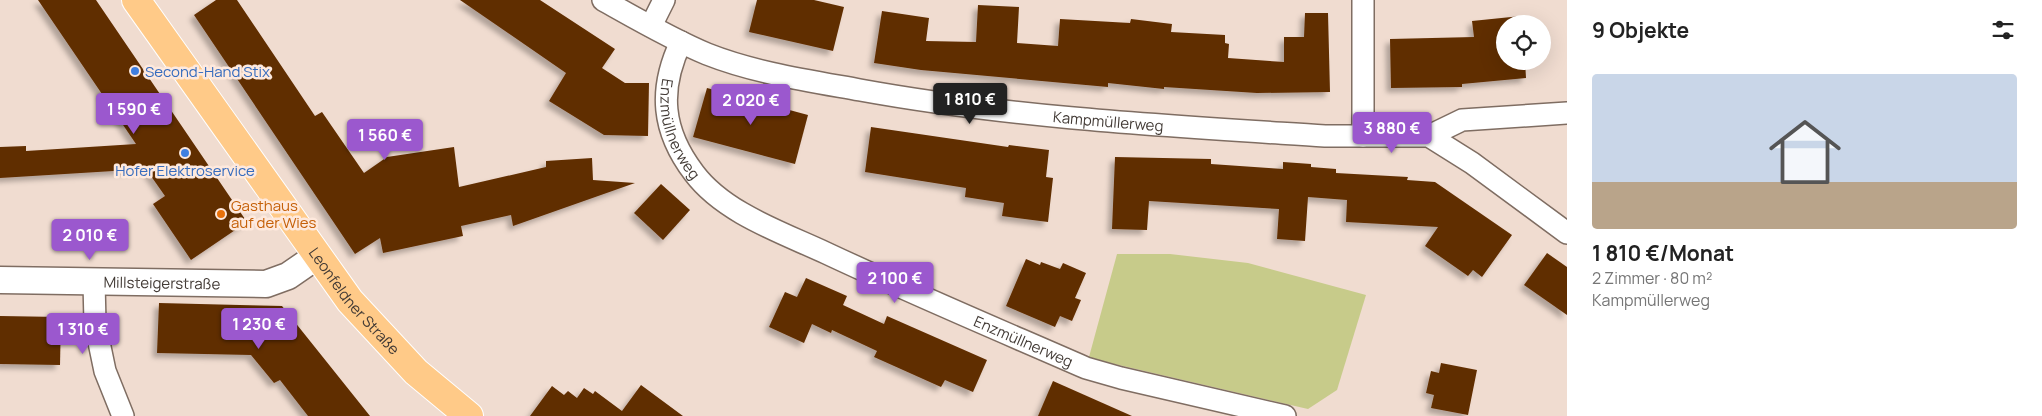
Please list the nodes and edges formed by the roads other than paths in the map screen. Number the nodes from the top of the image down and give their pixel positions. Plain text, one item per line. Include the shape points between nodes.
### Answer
1 (136, 0) edge
2 (603, 0) edge
3 (664, 0) edge
4 (1363, 0) edge
5 (651, 26) junction
6 (682, 42) junction
7 (1567, 113) edge
8 (1363, 136) junction
9 (1429, 136) junction
10 (1567, 233) edge
11 (317, 256) junction
12 (0, 280) edge
13 (94, 282) junction
14 (123, 416) edge
15 (469, 416) edge
16 (1286, 416) edge

1 - 11 main road, Leonfeldner Straße
2 - 5 street, Kampmüllerweg
3 - 5 street
4 - 8 street
5 - 6 street, Kampmüllerweg
6 - 8 street, Kampmüllerweg via 735,63 922,102 1062,118
6 - 16 street, Enzmüllnerweg via 667,83 666,116 675,143 694,174 710,190 742,212 874,275 1086,368
7 - 9 street via 1462,120
8 - 9 street, Kampmüllerweg
9 - 10 street via 1472,163
11 - 13 street, Millsteigerstraße via 288,276 266,284
11 - 15 main road, Leonfeldner Straße via 350,301 389,345 429,384
12 - 13 street, Millsteigerstraße
13 - 14 street via 95,323 105,371

